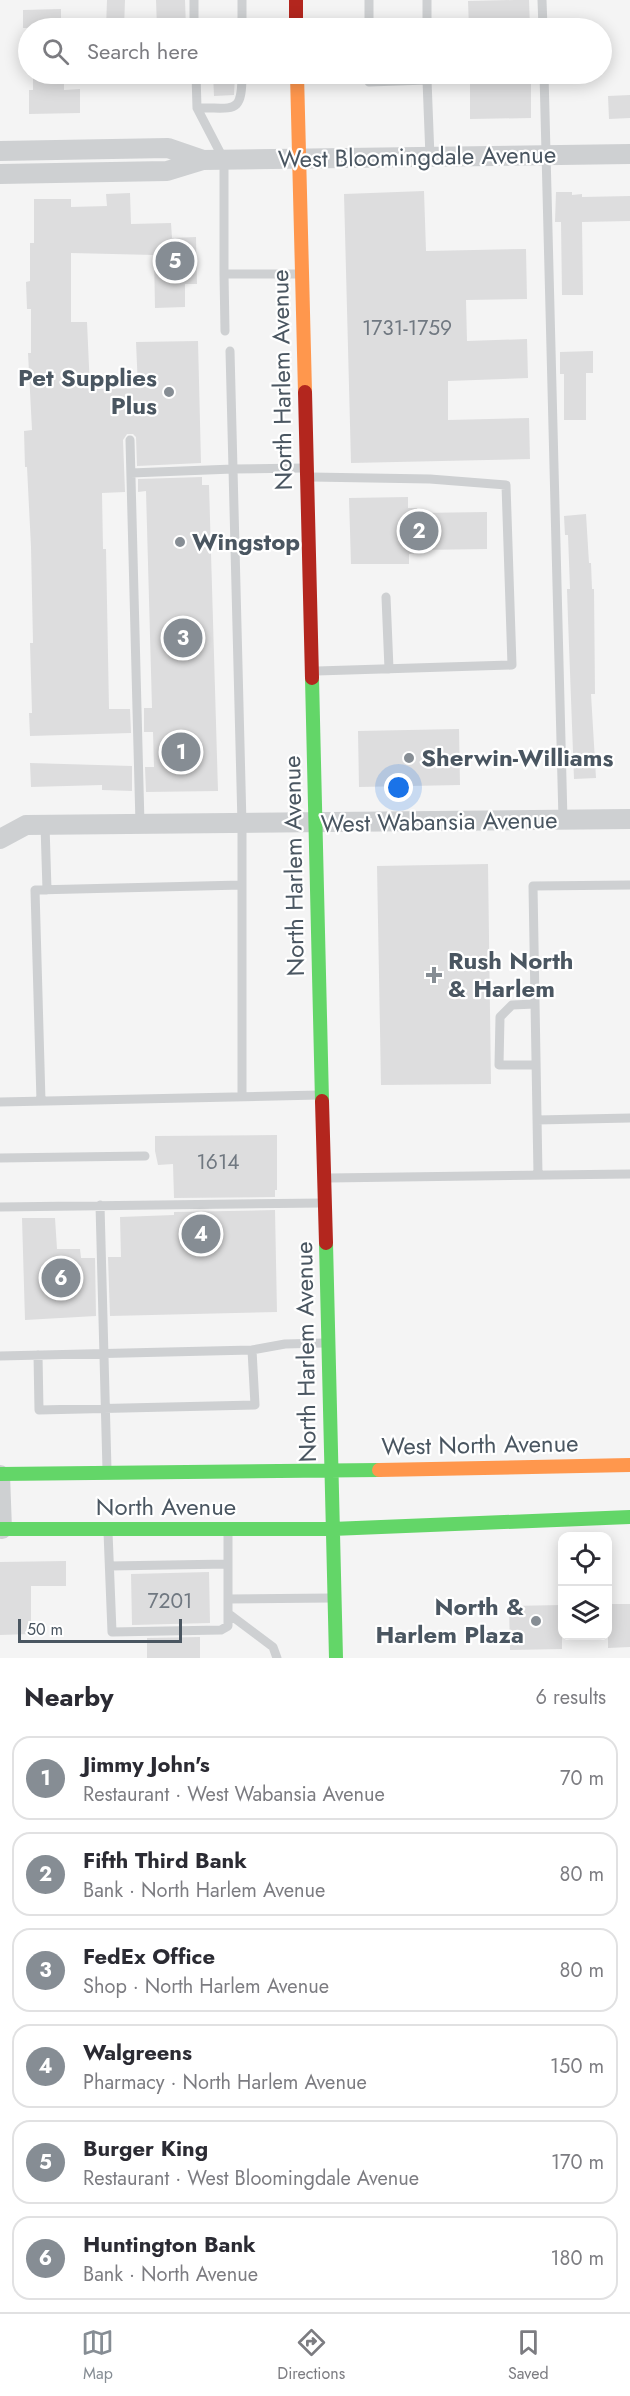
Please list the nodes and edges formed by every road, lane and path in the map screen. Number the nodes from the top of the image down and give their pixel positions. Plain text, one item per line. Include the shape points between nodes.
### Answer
1 (194, 0) edge
2 (242, 0) edge
3 (296, 0) edge
4 (369, 0) edge
5 (427, 0) edge
6 (542, 0) edge
7 (194, 18) edge
8 (242, 18) edge
9 (296, 18) edge
10 (369, 18) edge
11 (427, 18) edge
12 (543, 18) edge
13 (196, 84) edge
14 (242, 84) edge
15 (297, 84) edge
16 (427, 84) edge
17 (544, 84) edge
18 (197, 108) junction
19 (0, 151) edge
20 (630, 154) edge
21 (546, 155) junction
22 (430, 157) junction
23 (299, 159) junction
24 (203, 160) junction
25 (224, 160) junction
26 (0, 174) edge
27 (224, 274) junction
28 (302, 274) junction
29 (225, 332) dead end
30 (230, 351) dead end
31 (130, 440) dead end
32 (233, 469) junction
33 (131, 473) junction
34 (307, 473) junction
35 (386, 597) dead end
36 (389, 669) junction
37 (311, 672) junction
38 (630, 819) edge
39 (562, 820) junction
40 (315, 823) junction
41 (140, 824) junction
42 (242, 824) junction
43 (45, 825) junction
44 (0, 839) edge
45 (242, 885) junction
46 (630, 885) edge
47 (46, 890) junction
48 (535, 1004) junction
49 (536, 1065) junction
50 (322, 1095) junction
51 (242, 1097) junction
52 (41, 1101) junction
53 (0, 1102) edge
54 (630, 1118) edge
55 (537, 1120) junction
56 (145, 1156) dead end
57 (0, 1158) edge
58 (630, 1174) edge
59 (538, 1175) junction
60 (324, 1178) junction
61 (324, 1203) junction
62 (100, 1204) junction
63 (0, 1207) edge
64 (328, 1343) junction
65 (252, 1350) junction
66 (104, 1354) junction
67 (38, 1355) junction
68 (0, 1356) edge
69 (107, 1408) junction
70 (630, 1465) edge
71 (331, 1471) junction
72 (108, 1472) junction
73 (0, 1474) edge
74 (630, 1517) edge
75 (1, 1529) edge
76 (108, 1529) junction
77 (228, 1529) junction
78 (332, 1529) junction
79 (228, 1564) junction
80 (110, 1566) junction
81 (334, 1598) junction
82 (229, 1599) junction
83 (229, 1614) junction
84 (277, 1658) edge
85 (336, 1658) edge

1 - 7 lane
2 - 8 lane
3 - 9 main road
4 - 10 lane
5 - 11 lane
6 - 12 lane
13 - 18 lane
14 - 18 lane via 242,96 233,106
15 - 23 main road, North Harlem Avenue
16 - 22 lane
17 - 21 lane
18 - 25 lane
19 - 24 street, West Bloomingdale Avenue via 168,148
20 - 21 street, West Bloomingdale Avenue
21 - 22 street, West Bloomingdale Avenue
21 - 39 lane
22 - 23 street, West Bloomingdale Avenue
23 - 25 street, West Bloomingdale Avenue
23 - 28 main road, North Harlem Avenue
24 - 25 street, West Bloomingdale Avenue
24 - 26 street, West Bloomingdale Avenue via 167,171
25 - 27 lane
27 - 28 lane
27 - 29 lane
28 - 34 main road, North Harlem Avenue
30 - 32 lane
31 - 33 lane
32 - 33 lane
32 - 34 lane
32 - 42 lane
33 - 41 lane
34 - 36 lane via 506,485 512,665
34 - 37 main road, North Harlem Avenue
35 - 36 lane
36 - 37 lane
37 - 40 main road, North Harlem Avenue
38 - 39 street, West Wabansia Avenue
39 - 40 street, West Wabansia Avenue
40 - 42 street, West Wabansia Avenue
40 - 50 main road, North Harlem Avenue
41 - 42 street, West Wabansia Avenue
41 - 43 street, West Wabansia Avenue
42 - 45 lane
43 - 44 street, West Wabansia Avenue via 26,825
43 - 47 lane
45 - 47 lane
45 - 51 lane
46 - 48 lane via 532,886
47 - 52 lane via 35,890
48 - 49 lane
48 - 49 lane via 512,1005 500,1017 499,1065
49 - 55 lane
50 - 51 lane
50 - 60 main road, North Harlem Avenue
51 - 52 lane
52 - 53 lane
54 - 55 lane
55 - 59 lane
56 - 57 lane
58 - 59 lane
59 - 60 lane
60 - 61 main road, North Harlem Avenue
61 - 62 lane
61 - 64 main road, North Harlem Avenue
62 - 63 lane
62 - 66 lane
64 - 65 lane
64 - 71 main road, North Harlem Avenue
65 - 66 lane
65 - 69 lane via 255,1405
66 - 67 lane
66 - 69 lane
67 - 68 lane
67 - 69 lane via 39,1410
69 - 72 lane
70 - 71 main road, West North Avenue
71 - 72 main road, North Avenue
71 - 78 main road, North Harlem Avenue
72 - 73 main road, North Avenue
73 - 75 street
74 - 78 main road
75 - 76 main road, North Avenue
76 - 77 main road, North Avenue
76 - 80 lane
77 - 78 main road, North Avenue
77 - 79 lane
78 - 81 main road, North Harlem Avenue
79 - 80 lane via 134,1570
79 - 82 lane
80 - 83 lane via 112,1632 221,1630 228,1626
81 - 82 lane
81 - 85 main road, North Harlem Avenue
82 - 83 lane
83 - 84 lane via 273,1647

